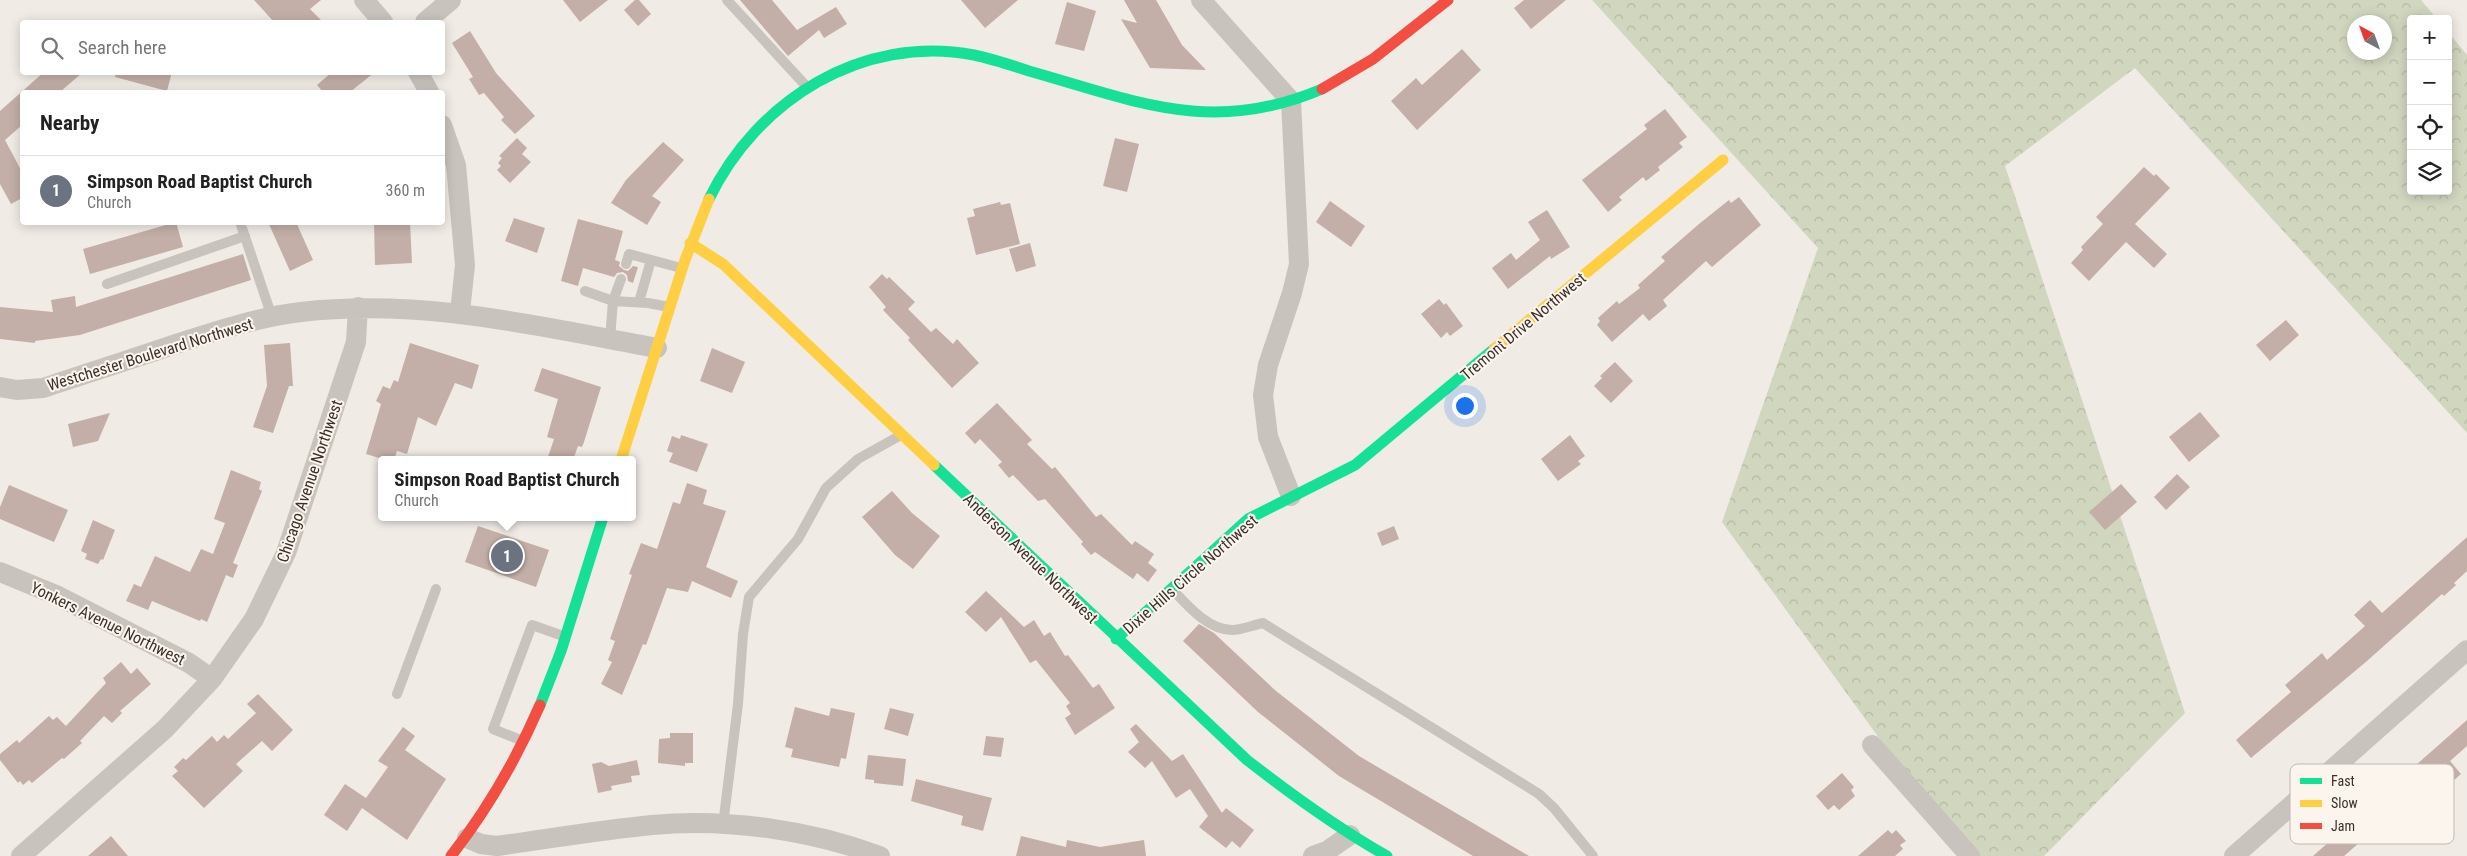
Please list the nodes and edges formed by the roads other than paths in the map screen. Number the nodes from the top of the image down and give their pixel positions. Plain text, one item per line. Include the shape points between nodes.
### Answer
1 (364, 0) edge
2 (451, 0) edge
3 (727, 0) edge
4 (1201, 0) edge
5 (1448, 0) edge
6 (381, 20) edge
7 (427, 20) edge
8 (420, 75) edge
9 (808, 87) junction
10 (428, 90) edge
11 (1290, 101) junction
12 (445, 134) edge
13 (1723, 160) dead end
14 (241, 225) edge
15 (245, 236) junction
16 (690, 243) junction
17 (651, 260) junction
18 (626, 264) dead end
19 (682, 268) junction
20 (621, 279) dead end
21 (107, 284) dead end
22 (585, 291) dead end
23 (613, 301) junction
24 (638, 302) junction
25 (358, 307) junction
26 (670, 307) junction
27 (460, 312) junction
28 (272, 318) junction
29 (610, 339) junction
30 (657, 348) junction
31 (0, 387) edge
32 (902, 434) junction
33 (622, 456) edge
34 (1291, 496) junction
35 (602, 521) edge
36 (0, 572) edge
37 (436, 589) dead end
38 (1171, 589) junction
39 (564, 637) junction
40 (1116, 639) junction
41 (2467, 650) edge
42 (212, 679) junction
43 (397, 694) dead end
44 (524, 741) junction
45 (1872, 745) dead end
46 (2338, 764) edge
47 (2290, 806) edge
48 (723, 825) junction
49 (1350, 835) junction
50 (467, 838) junction
51 (21, 856) edge
52 (451, 856) edge
53 (880, 856) edge
54 (1314, 856) edge
55 (1387, 856) edge
56 (1593, 856) edge
57 (1970, 856) edge
58 (2234, 856) edge

1 - 6 street
2 - 7 street
3 - 9 lane
4 - 11 street
5 - 11 street via 1380,55 1344,79
8 - 10 street
9 - 11 street via 844,68 875,58 925,52 974,55 1147,104 1183,111 1229,113
9 - 16 street via 786,102 748,138 730,161
11 - 34 street via 1299,264 1268,365 1263,395 1268,437
12 - 27 street via 456,165 465,266
13 - 34 street, Tremont Drive Northwest via 1355,465
14 - 15 lane
15 - 21 lane
15 - 28 lane
16 - 19 street
16 - 32 street, Anderson Avenue Northwest via 722,264
17 - 18 lane via 629,254
17 - 19 lane
17 - 24 lane
19 - 26 street
20 - 23 lane
22 - 23 lane
23 - 24 lane
23 - 29 lane
24 - 26 lane
25 - 27 street, Westchester Boulevard Northwest
25 - 28 street, Westchester Boulevard Northwest via 299,312
25 - 42 street, Chicago Avenue Northwest via 356,342 286,553 254,619
26 - 30 street
27 - 29 street, Westchester Boulevard Northwest
28 - 31 street, Westchester Boulevard Northwest via 239,324 43,388 17,390
29 - 30 street, Westchester Boulevard Northwest
30 - 33 street
32 - 40 street, Anderson Avenue Northwest
32 - 48 lane via 858,459 826,488 798,539 749,597
34 - 38 street, Dixie Hills Circle Northwest via 1248,519
35 - 39 street
36 - 42 street, Yonkers Avenue Northwest via 56,595 190,663
37 - 43 lane
38 - 40 street, Dixie Hills Circle Northwest
38 - 56 lane via 1196,614 1211,623 1231,630 1263,623 1539,794
39 - 44 street
39 - 44 lane via 532,625 493,730
40 - 49 street, Anderson Avenue Northwest via 1247,760
41 - 46 street
42 - 51 street, Chicago Avenue Northwest via 165,729
44 - 50 street via 504,782
45 - 57 street
47 - 58 street
48 - 50 street via 653,825 497,846
48 - 53 street via 820,838
49 - 54 street
49 - 55 street, Anderson Avenue Northwest
50 - 52 street

